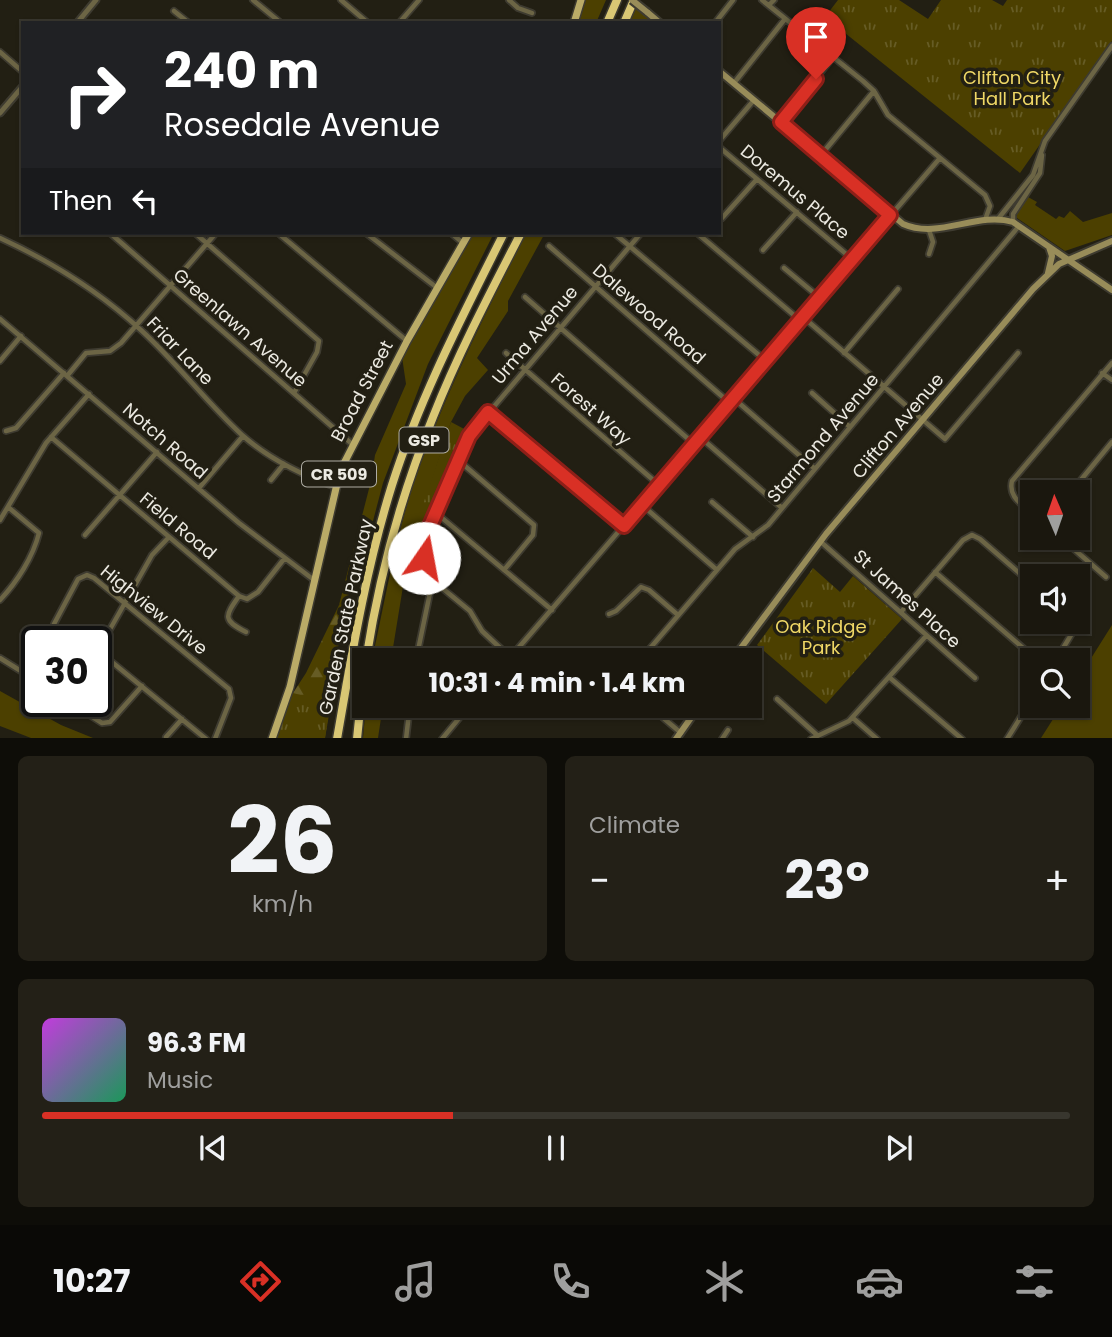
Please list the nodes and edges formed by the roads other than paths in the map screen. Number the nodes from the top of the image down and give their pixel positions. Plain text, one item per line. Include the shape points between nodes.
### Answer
1 (96, 0) edge
2 (253, 0) edge
3 (341, 0) edge
4 (419, 0) edge
5 (509, 0) edge
6 (581, 0) edge
7 (617, 0) edge
8 (633, 0) edge
9 (733, 0) edge
10 (762, 0) edge
11 (774, 0) edge
12 (769, 5) junction
13 (174, 11) dead end
14 (532, 13) dead end
15 (785, 19) junction
16 (79, 21) edge
17 (186, 21) edge
18 (279, 21) edge
19 (366, 21) edge
20 (401, 21) edge
21 (575, 21) edge
22 (608, 21) edge
23 (625, 21) edge
24 (658, 21) edge
25 (717, 21) edge
26 (1112, 46) edge
27 (0, 52) edge
28 (834, 57) junction
29 (21, 70) edge
30 (721, 73) edge
31 (734, 83) junction
32 (21, 88) edge
33 (874, 91) junction
34 (754, 100) junction
35 (0, 113) edge
36 (781, 122) junction
37 (721, 139) edge
38 (1043, 147) junction
39 (721, 149) edge
40 (821, 155) junction
41 (940, 158) junction
42 (757, 178) junction
43 (796, 212) junction
44 (890, 215) junction
45 (722, 218) dead end
46 (985, 220) junction
47 (998, 220) junction
48 (1016, 224) junction
49 (929, 230) junction
50 (112, 235) edge
51 (197, 235) edge
52 (214, 235) edge
53 (280, 235) edge
54 (369, 235) edge
55 (453, 235) edge
56 (468, 235) edge
57 (503, 235) edge
58 (520, 235) edge
59 (616, 235) edge
60 (639, 235) edge
61 (698, 235) edge
62 (0, 237) edge
63 (1112, 241) edge
64 (207, 243) junction
65 (463, 243) junction
66 (549, 246) dead end
67 (630, 246) junction
68 (1048, 246) junction
69 (763, 250) dead end
70 (929, 254) dead end
71 (852, 259) junction
72 (1069, 260) junction
73 (784, 268) dead end
74 (1048, 273) junction
75 (170, 285) junction
76 (595, 286) junction
77 (436, 287) junction
78 (898, 289) dead end
79 (1112, 290) edge
80 (525, 297) dead end
81 (820, 298) junction
82 (803, 317) junction
83 (0, 318) edge
84 (135, 325) junction
85 (560, 327) junction
86 (21, 336) junction
87 (407, 341) junction
88 (506, 353) dead end
89 (844, 353) junction
90 (1018, 353) dead end
91 (0, 361) edge
92 (766, 361) junction
93 (1112, 363) edge
94 (524, 369) junction
95 (1102, 373) junction
96 (65, 374) junction
97 (1112, 380) edge
98 (884, 387) junction
99 (295, 393) junction
100 (812, 393) dead end
101 (89, 394) junction
102 (731, 401) junction
103 (488, 412) junction
104 (922, 420) junction
105 (850, 427) junction
106 (6, 431) dead end
107 (51, 436) junction
108 (243, 436) junction
109 (700, 438) junction
110 (1112, 442) edge
111 (352, 444) junction
112 (694, 444) junction
113 (157, 452) junction
114 (458, 460) junction
115 (284, 464) junction
116 (815, 469) junction
117 (271, 480) dead end
118 (1080, 480) edge
119 (659, 485) junction
120 (335, 487) junction
121 (199, 488) junction
122 (119, 495) junction
123 (712, 502) dead end
124 (1020, 503) edge
125 (642, 505) junction
126 (8, 507) junction
127 (782, 508) junction
128 (436, 513) junction
129 (0, 520) edge
130 (624, 526) junction
131 (85, 535) dead end
132 (169, 537) junction
133 (753, 537) junction
134 (820, 541) junction
135 (1075, 550) edge
136 (284, 559) junction
137 (504, 570) junction
138 (718, 570) junction
139 (935, 572) junction
140 (1020, 574) edge
141 (1106, 577) dead end
142 (430, 578) junction
143 (315, 581) junction
144 (239, 596) junction
145 (0, 600) edge
146 (124, 603) junction
147 (552, 610) junction
148 (901, 612) junction
149 (609, 614) dead end
150 (678, 615) junction
151 (55, 626) edge
152 (111, 626) edge
153 (246, 632) dead end
154 (926, 636) junction
155 (368, 648) edge
156 (420, 648) edge
157 (498, 648) edge
158 (519, 648) edge
159 (650, 648) edge
160 (742, 648) edge
161 (1023, 648) edge
162 (0, 658) edge
163 (112, 661) edge
164 (21, 671) edge
165 (889, 677) junction
166 (975, 678) dead end
167 (142, 686) junction
168 (777, 699) dead end
169 (93, 717) edge
170 (1020, 717) edge
171 (359, 718) edge
172 (408, 718) edge
173 (459, 718) edge
174 (661, 718) edge
175 (691, 718) edge
176 (853, 718) junction
177 (182, 719) junction
178 (728, 730) dead end
179 (817, 735) junction
180 (678, 736) edge
181 (166, 737) edge
182 (206, 738) edge
183 (215, 738) edge
184 (272, 738) edge
185 (337, 738) edge
186 (357, 738) edge
187 (406, 738) edge
188 (442, 738) edge
189 (722, 738) edge
190 (811, 738) edge
191 (877, 738) edge
192 (962, 738) edge
193 (1006, 738) edge

1 - 16 street
2 - 18 street
3 - 19 street
4 - 20 street
5 - 14 street
6 - 21 main road
7 - 22 highway
8 - 23 highway
8 - 24 main road, bridge
9 - 25 street
10 - 12 street
11 - 12 street
12 - 15 street
13 - 17 street
15 - 28 street
15 - 31 street
26 - 38 street
27 - 29 street
28 - 33 street
28 - 36 street
30 - 31 main road
31 - 34 main road
32 - 35 street
33 - 40 street
33 - 41 street via 888,115
34 - 36 main road
34 - 37 street
36 - 40 main road
38 - 47 street via 1033,175
38 - 48 street, Starmond Avenue via 1040,173 1013,214
39 - 42 street, Doremus Place
40 - 44 main road
41 - 44 street
41 - 46 street via 985,195 990,206
42 - 43 street, Doremus Place
42 - 45 street
43 - 69 street
43 - 71 street, Doremus Place
44 - 49 main road via 908,226
44 - 71 street
46 - 47 main road
46 - 49 main road
47 - 48 main road
48 - 68 main road
48 - 98 street, Starmond Avenue
49 - 70 street via 933,242
50 - 75 street, Greenlawn Avenue
51 - 64 street
52 - 64 street
53 - 87 street
54 - 77 street
55 - 65 street
56 - 65 main road, Broad Street / CR 509
57 - 185 highway, Garden State Parkway / GSP via 435,371 392,484 364,586
58 - 155 highway, Garden State Parkway / GSP via 453,369 414,467 387,556
59 - 67 street
60 - 67 street, Urma Avenue
61 - 82 street via 795,316
62 - 84 street, Friar Lane via 63,271
63 - 72 main road, Clifton Avenue
64 - 75 street
64 - 99 street via 318,341 317,352
65 - 77 main road, Broad Street / CR 509
66 - 76 street, Dalewood Road
67 - 76 street, Urma Avenue
67 - 92 street
68 - 72 main road
68 - 74 main road via 1052,256
71 - 81 street
72 - 74 main road, Clifton Avenue
72 - 79 main road
73 - 81 street
74 - 104 main road, Clifton Avenue
75 - 84 street
75 - 99 street, Greenlawn Avenue
76 - 85 street, Urma Avenue
76 - 102 street, Dalewood Road
77 - 87 main road, Broad Street / CR 509
78 - 89 street
80 - 85 street
81 - 82 street
82 - 89 street
82 - 92 street
83 - 86 street, Notch Road
84 - 96 street via 112,350 86,353
84 - 108 street, Friar Lane
85 - 94 street, Urma Avenue
85 - 112 street
86 - 91 street
86 - 96 street, Notch Road
87 - 111 main road, Broad Street / CR 509
88 - 94 street, Forest Way
89 - 98 street
90 - 104 street via 945,439
92 - 102 street
93 - 95 street
94 - 103 street, Urma Avenue
94 - 119 street, Forest Way
95 - 97 street
95 - 124 street via 1012,481 1013,496
96 - 101 street, Notch Road
96 - 106 street via 16,428
98 - 104 street
98 - 105 street, Starmond Avenue
99 - 111 street, Greenlawn Avenue
100 - 105 street
101 - 107 street
101 - 113 street, Notch Road
102 - 109 street
102 - 116 street, Dalewood Road
103 - 114 street, Urma Avenue
103 - 130 street
104 - 134 main road, Clifton Avenue
105 - 116 street, Starmond Avenue
107 - 122 street, Field Road
107 - 126 street
108 - 115 street, Friar Lane
108 - 121 street
109 - 112 street
109 - 127 street
110 - 118 street
111 - 120 main road, Broad Street / CR 509
112 - 119 street
113 - 121 street, Notch Road
113 - 122 street
114 - 128 street, Urma Avenue
114 - 137 street via 535,526 533,535
115 - 117 street
115 - 120 street, Friar Lane
116 - 127 street, Starmond Avenue
119 - 125 street
120 - 143 main road, Broad Street / CR 509
121 - 136 street, Notch Road
122 - 131 street
122 - 132 street, Field Road
123 - 133 street
125 - 130 street
125 - 138 street
126 - 129 street
126 - 145 street via 39,533 13,587
127 - 133 street, Starmond Avenue
128 - 137 street
128 - 142 street, Urma Avenue via 422,547
130 - 147 street
132 - 144 street, Field Road
132 - 146 street via 152,555
133 - 138 street, Starmond Avenue via 740,544
134 - 148 street, St James Place
134 - 160 main road, Clifton Avenue
135 - 141 street
136 - 143 street, Notch Road
136 - 144 street via 255,595
137 - 147 street
138 - 150 street, Starmond Avenue
139 - 140 street via 972,535
139 - 148 street
139 - 161 street
142 - 156 street, Urma Avenue
142 - 157 street via 466,608
143 - 184 main road, Broad Street / CR 509 via 290,687
144 - 153 street via 227,618
146 - 151 street, Highview Drive via 85,575
146 - 152 street
146 - 183 street, Highview Drive via 230,691
147 - 158 street
148 - 154 street, St James Place
149 - 150 street via 641,587
150 - 159 street, Starmond Avenue
154 - 165 street
154 - 166 street, St James Place
162 - 164 street
163 - 167 street
165 - 176 street
165 - 192 street
167 - 169 street via 110,722
167 - 177 street
168 - 179 street
170 - 193 street
171 - 186 highway, Garden State Parkway
172 - 187 street
173 - 188 street
174 - 180 street
175 - 180 main road
176 - 179 street
176 - 191 street
177 - 181 street
177 - 182 street
178 - 189 street
179 - 190 street

